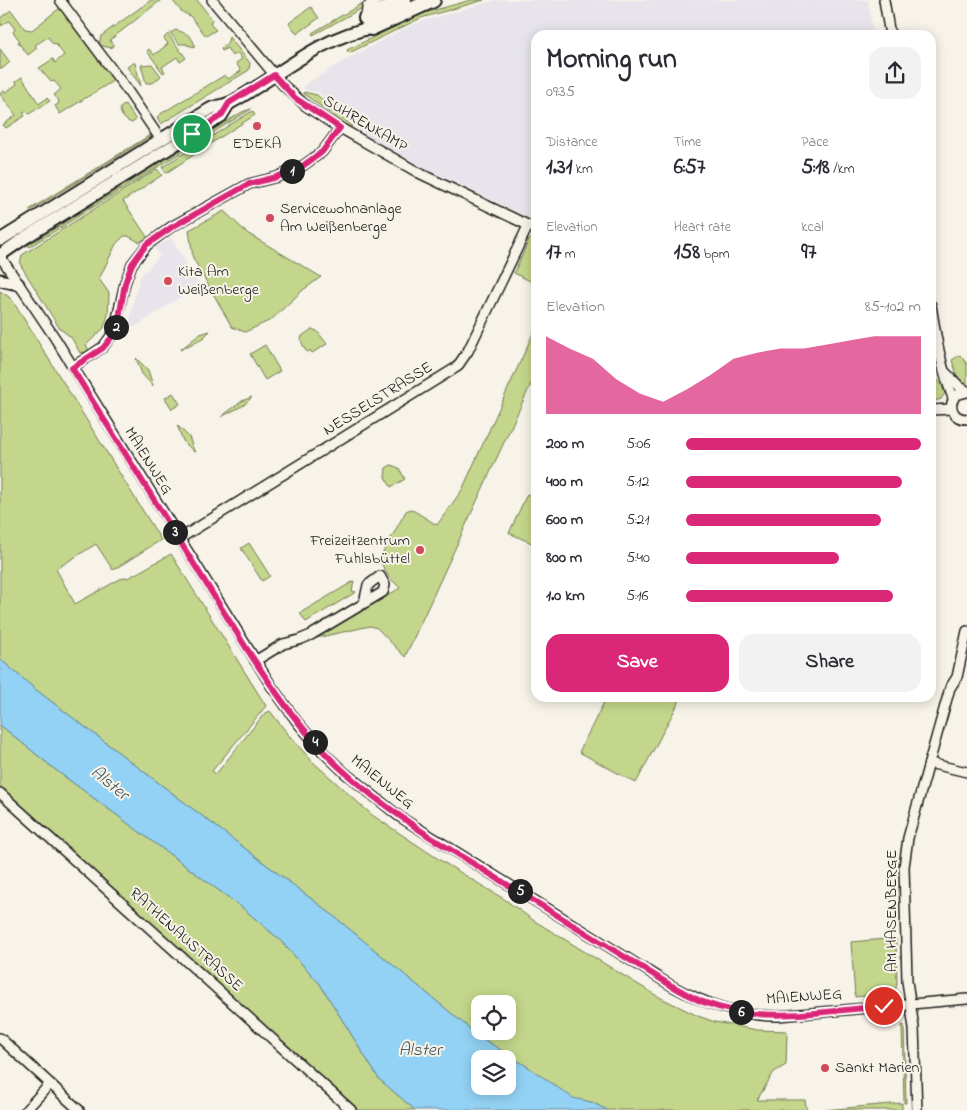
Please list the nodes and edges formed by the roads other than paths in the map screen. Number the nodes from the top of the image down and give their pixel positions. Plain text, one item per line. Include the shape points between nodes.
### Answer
1 (60, 0) edge
2 (212, 0) edge
3 (377, 0) edge
4 (404, 0) edge
5 (433, 0) edge
6 (884, 0) edge
7 (368, 23) junction
8 (889, 30) edge
9 (274, 75) junction
10 (229, 103) junction
11 (340, 128) junction
12 (161, 140) junction
13 (531, 228) edge
14 (531, 230) edge
15 (0, 240) edge
16 (0, 256) edge
17 (0, 280) edge
18 (18, 284) junction
19 (936, 334) edge
20 (72, 368) junction
21 (945, 372) junction
22 (967, 391) edge
23 (953, 398) junction
24 (952, 409) junction
25 (936, 410) edge
26 (967, 419) edge
27 (179, 539) junction
28 (364, 603) dead end
29 (967, 631) edge
30 (255, 661) junction
31 (962, 672) edge
32 (929, 762) junction
33 (967, 772) edge
34 (0, 793) edge
35 (967, 999) edge
36 (910, 1004) junction
37 (0, 1038) edge
38 (50, 1084) junction
39 (26, 1110) edge
40 (79, 1110) edge
41 (351, 1110) edge
42 (917, 1110) edge

1 - 12 street
2 - 9 street, SUHRENKAMP
3 - 7 street via 367,6
4 - 7 highway
5 - 7 highway
6 - 8 street
7 - 9 main road
9 - 10 main road
9 - 11 street, SUHRENKAMP via 295,98
10 - 12 main road via 214,106
10 - 16 main road via 221,116
11 - 13 street, SUHRENKAMP via 419,173
11 - 20 street via 322,152 304,165 277,177 249,184 146,245 132,264 118,324 111,338 103,348
12 - 15 main road
14 - 27 street, NESSELSTRASSE via 468,352 457,367
16 - 18 street, MAIENWEG
17 - 18 main road
18 - 20 street, MAIENWEG
19 - 21 street
20 - 27 street, MAIENWEG
21 - 22 street
21 - 23 street
22 - 23 street
23 - 24 street
24 - 25 street
24 - 26 street via 956,416
27 - 30 street, MAIENWEG
28 - 30 street via 311,635 283,644
29 - 31 street, AM HASENBERGE
30 - 36 street, MAIENWEG via 286,707 323,752 380,802 430,837 692,996 735,1011 766,1016
31 - 32 street, AM HASENBERGE via 950,688
32 - 33 street
32 - 36 street, AM HASENBERGE via 908,838 904,867
34 - 41 street, RATHENAUSTRASSE
35 - 36 street, MAIENWEG
36 - 42 street, AM HASENBERGE
37 - 38 street
38 - 39 street
38 - 40 street

